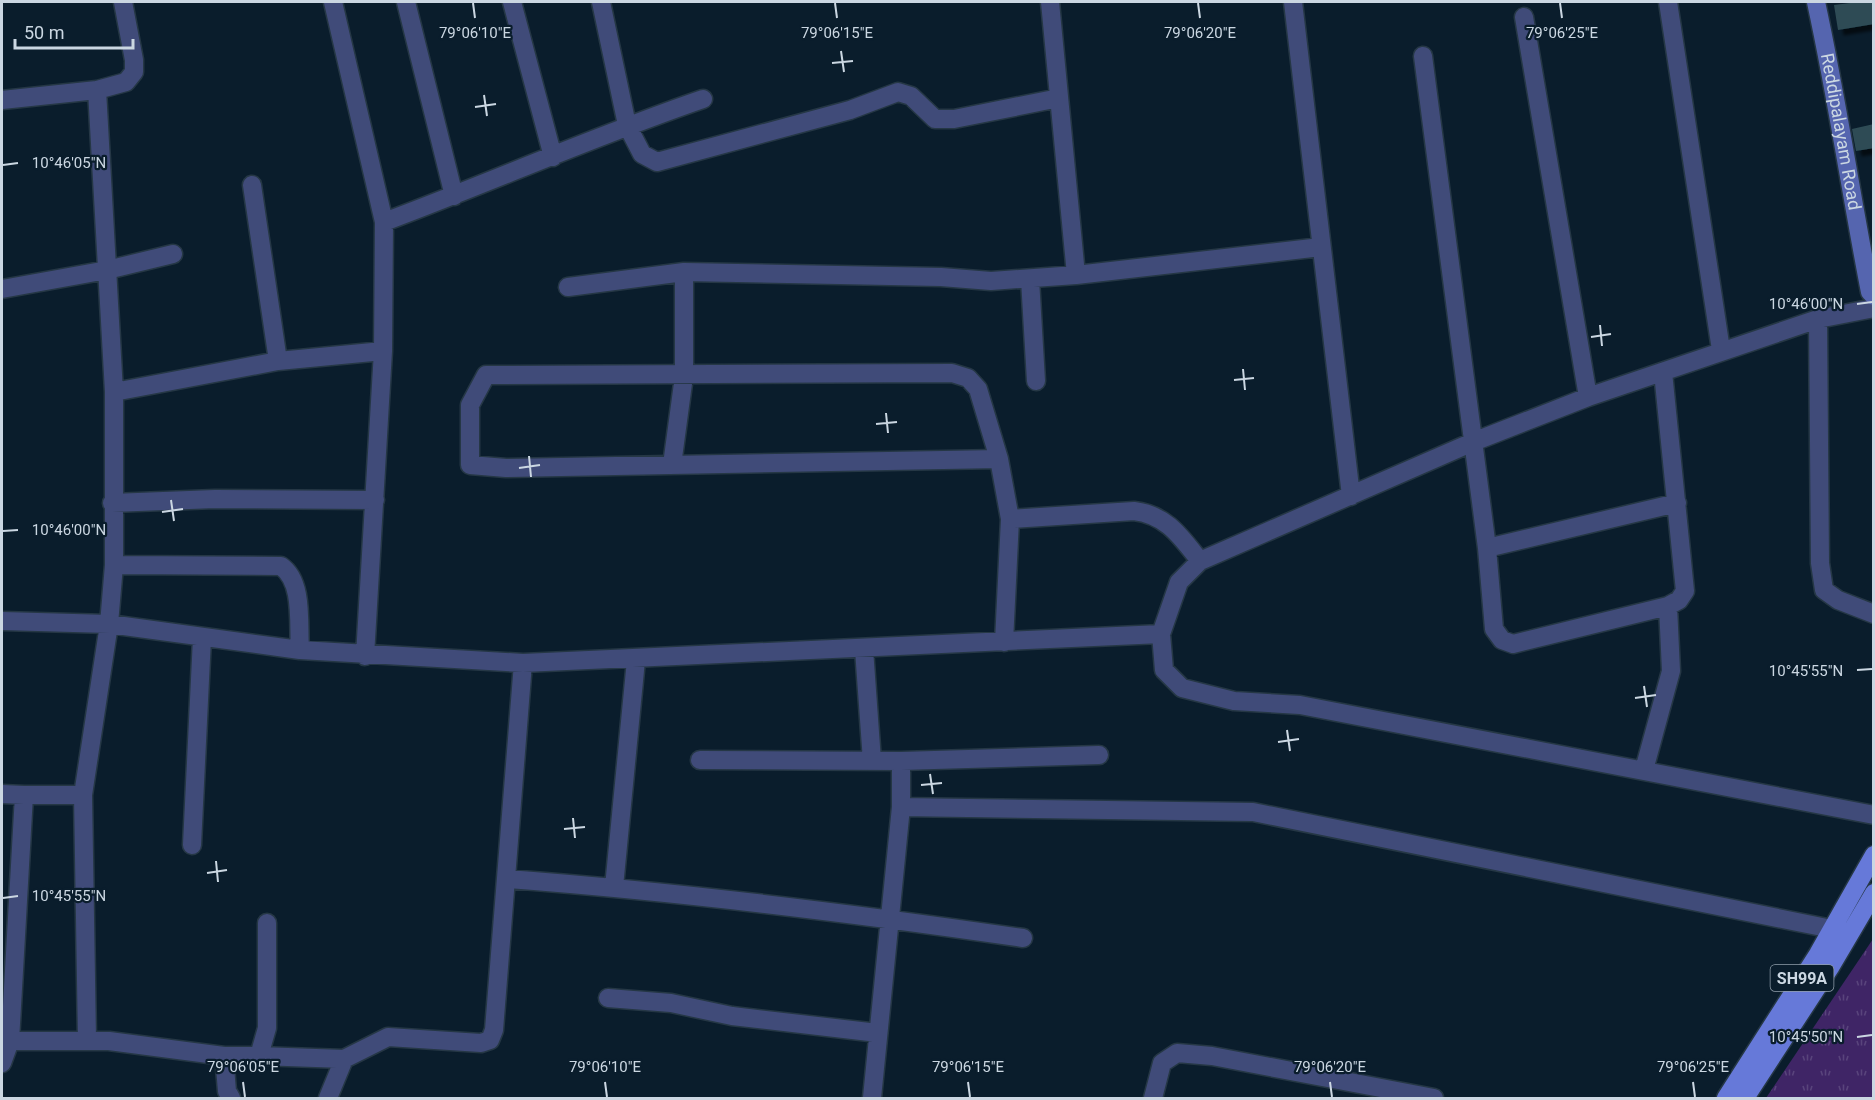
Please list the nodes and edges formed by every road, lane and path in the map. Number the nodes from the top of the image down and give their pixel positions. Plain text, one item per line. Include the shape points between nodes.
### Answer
1 (123, 2) edge
2 (333, 2) edge
3 (406, 2) edge
4 (512, 2) edge
5 (601, 2) edge
6 (1050, 2) edge
7 (1293, 2) edge
8 (1668, 2) edge
9 (1816, 2) edge
10 (1524, 17) dead end
11 (1423, 56) dead end
12 (97, 90) junction
13 (1059, 98) junction
14 (703, 99) dead end
15 (2, 100) edge
16 (627, 125) junction
17 (554, 157) junction
18 (252, 185) dead end
19 (454, 196) junction
20 (384, 222) junction
21 (1321, 247) junction
22 (172, 254) dead end
23 (107, 270) junction
24 (684, 272) junction
25 (1076, 275) junction
26 (1030, 279) junction
27 (568, 287) dead end
28 (2, 289) edge
29 (1874, 296) edge
30 (1874, 308) edge
31 (1818, 319) junction
32 (1721, 350) junction
33 (383, 351) junction
34 (278, 361) junction
35 (1663, 372) junction
36 (684, 376) junction
37 (1036, 381) dead end
38 (114, 392) junction
39 (1588, 397) junction
40 (1473, 442) junction
41 (999, 459) junction
42 (672, 465) junction
43 (1351, 496) junction
44 (375, 500) junction
45 (112, 503) junction
46 (1677, 503) junction
47 (1010, 519) junction
48 (1487, 548) junction
49 (1200, 561) junction
50 (114, 565) junction
51 (1668, 606) junction
52 (1874, 614) edge
53 (2, 621) edge
54 (109, 624) junction
55 (1161, 634) junction
56 (202, 638) junction
57 (1004, 642) junction
58 (864, 649) junction
59 (300, 650) junction
60 (365, 656) junction
61 (636, 660) junction
62 (524, 663) junction
63 (1099, 756) dead end
64 (699, 760) dead end
65 (901, 760) junction
66 (872, 761) junction
67 (1644, 770) junction
68 (2, 794) edge
69 (24, 795) junction
70 (83, 795) junction
71 (902, 807) junction
72 (1874, 815) edge
73 (192, 845) dead end
74 (1874, 855) edge
75 (507, 879) junction
76 (614, 887) junction
77 (1874, 893) edge
78 (890, 919) junction
79 (267, 923) dead end
80 (1832, 929) junction
81 (1023, 938) dead end
82 (608, 998) dead end
83 (878, 1033) junction
84 (87, 1040) junction
85 (6, 1041) edge
86 (224, 1056) junction
87 (260, 1056) junction
88 (344, 1059) junction
89 (2, 1063) edge
90 (231, 1098) edge
91 (328, 1098) edge
92 (872, 1098) edge
93 (1153, 1098) edge
94 (1434, 1098) edge
95 (1726, 1098) edge
96 (1745, 1098) edge

1 - 12 street via 134,72 126,82
2 - 20 street
3 - 19 street
4 - 17 street
5 - 16 street
6 - 13 street
7 - 21 street
8 - 32 street
9 - 29 street, Reddipalayam Road via 1870,292
10 - 39 street
11 - 40 street
12 - 15 street
12 - 23 street
13 - 16 street via 954,120 935,119 911,96 898,92 850,110 657,162 642,154
13 - 25 street
14 - 16 street
16 - 17 street
17 - 19 street
18 - 34 street
19 - 20 street
20 - 33 street
21 - 25 street
21 - 43 street
22 - 23 street
23 - 28 street
23 - 38 street
24 - 26 street
24 - 27 street
24 - 36 street
25 - 26 street
26 - 37 street
30 - 31 street
31 - 32 street
31 - 52 street via 1820,563 1824,590
32 - 35 street
33 - 34 street
33 - 44 street
34 - 38 street
35 - 39 street
35 - 46 street
36 - 41 street via 952,374 968,378 978,389
36 - 42 street
36 - 42 street via 486,375 470,405 470,465
38 - 45 street
39 - 40 street
40 - 43 street
40 - 48 street
41 - 42 street
41 - 47 street
43 - 49 street
44 - 45 street
44 - 60 street
45 - 50 street
46 - 48 street
46 - 51 street via 1685,591
47 - 49 street via 1151,513 1173,526
47 - 57 street
48 - 51 street via 1494,629 1502,640 1513,644
49 - 55 street via 1179,582
50 - 54 street
50 - 59 street via 281,566 291,573 296,587
51 - 67 street via 1671,671
53 - 54 street
54 - 56 street
54 - 70 street
55 - 57 street
55 - 67 street via 1164,670 1182,688 1234,701 1300,705
56 - 59 street
56 - 73 street
57 - 58 street
58 - 61 street
58 - 66 street
59 - 60 street
60 - 62 street
61 - 62 street
61 - 76 street
62 - 75 street
63 - 65 street
64 - 66 street
65 - 66 street
65 - 71 street
67 - 72 street
68 - 69 street
69 - 70 street
69 - 85 street
70 - 84 street
71 - 78 street
71 - 80 street via 1253,812
74 - 80 main road, SH99A
75 - 76 street
75 - 88 street via 490,1040 481,1043 388,1037
76 - 78 street
77 - 96 main road, SH99A
78 - 81 street
78 - 83 street
79 - 87 street via 267,1028
80 - 95 main road, SH99A
82 - 83 street via 670,1003 732,1016
83 - 92 street
84 - 85 street
84 - 86 street
85 - 89 street
86 - 87 street
86 - 90 street via 226,1091
87 - 88 street
88 - 91 street
93 - 94 street via 1161,1063 1177,1053 1212,1056

